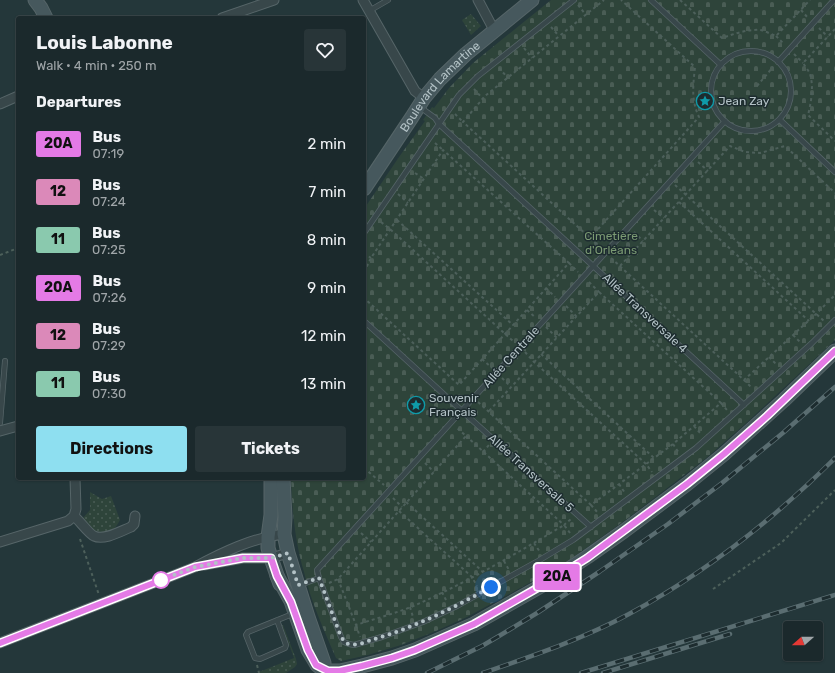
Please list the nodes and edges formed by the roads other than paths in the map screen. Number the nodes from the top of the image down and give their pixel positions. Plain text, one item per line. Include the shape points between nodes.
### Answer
1 (35, 0) edge
2 (274, 0) edge
3 (363, 0) edge
4 (388, 0) edge
5 (478, 0) edge
6 (532, 0) edge
7 (536, 0) edge
8 (574, 0) edge
9 (651, 0) edge
10 (834, 0) edge
11 (369, 11) junction
12 (45, 16) edge
13 (228, 16) edge
14 (494, 30) junction
15 (778, 62) junction
16 (721, 65) junction
17 (16, 97) edge
18 (0, 104) edge
19 (424, 104) junction
20 (780, 120) junction
21 (725, 121) junction
22 (439, 124) junction
23 (835, 172) edge
24 (366, 185) edge
25 (366, 189) edge
26 (366, 230) edge
27 (594, 265) junction
28 (835, 320) edge
29 (366, 323) edge
30 (835, 351) edge
31 (5, 361) dead end
32 (744, 405) junction
33 (462, 411) junction
34 (16, 426) edge
35 (1, 427) edge
36 (76, 480) edge
37 (271, 480) edge
38 (283, 480) edge
39 (74, 516) junction
40 (134, 516) dead end
41 (591, 527) junction
42 (284, 534) junction
43 (268, 536) junction
44 (0, 542) edge
45 (288, 553) junction
46 (271, 558) junction
47 (195, 567) junction
48 (277, 576) junction
49 (319, 578) junction
50 (298, 585) junction
51 (290, 615) junction
52 (277, 620) junction
53 (0, 644) edge
54 (321, 672) edge

1 - 12 street
2 - 13 street
3 - 11 street
4 - 11 lane
5 - 14 street
6 - 14 street, Boulevard Lamartine
7 - 25 lane via 480,45 430,96
8 - 22 lane via 478,76
9 - 16 lane
10 - 15 lane
11 - 19 street
14 - 19 street, Boulevard Lamartine via 440,79
15 - 16 lane via 765,54 749,52 734,56
15 - 20 lane via 788,75 792,91 785,114
16 - 21 lane via 713,81 712,98
17 - 18 street
19 - 22 lane, Allée Transversale 4
19 - 24 street, Boulevard Lamartine
20 - 21 lane via 757,131 740,130
20 - 23 lane
21 - 27 lane, Allée Centrale
22 - 26 lane
22 - 27 lane, Allée Transversale 4
27 - 32 lane, Allée Transversale 4
27 - 33 lane, Allée Centrale
28 - 32 lane
29 - 33 lane, Allée Transversale 5
30 - 54 street via 779,405 687,484 587,558 555,578 474,624 415,650 347,670
31 - 35 lane
32 - 41 lane via 696,448
33 - 41 lane, Allée Transversale 5
33 - 49 lane, Allée Centrale via 317,570
34 - 35 street
36 - 39 street
37 - 43 street
38 - 42 street
39 - 40 street via 93,536 99,538 131,527 134,524
39 - 44 street via 68,521
41 - 49 lane via 538,561 450,609 382,637 354,645 344,642 341,637
42 - 43 street
42 - 45 street
43 - 46 street
43 - 47 street via 218,554
45 - 46 street
45 - 50 street
46 - 47 street via 243,558
46 - 48 street
47 - 53 street
48 - 51 street
48 - 54 street via 291,602 308,650
49 - 50 lane
50 - 54 street via 324,663
51 - 52 lane
51 - 54 street via 304,654
52 - 52 lane via 246,635 255,658 260,659 285,648

